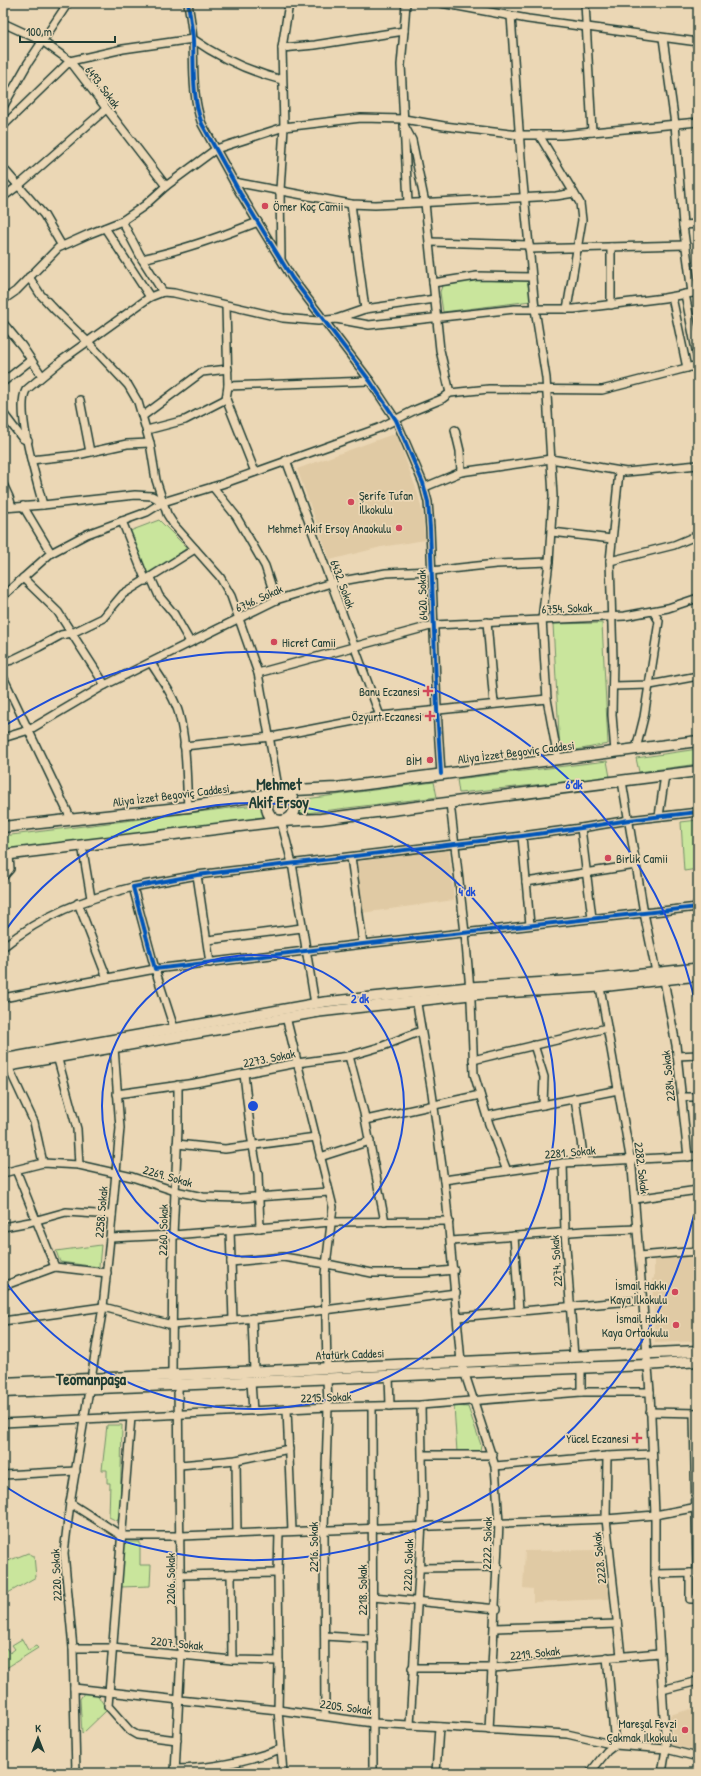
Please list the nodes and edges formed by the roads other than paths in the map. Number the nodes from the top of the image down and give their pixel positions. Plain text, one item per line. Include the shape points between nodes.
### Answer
1 (68, 3) edge
2 (188, 3) edge
3 (289, 3) edge
4 (406, 3) edge
5 (441, 3) edge
6 (585, 3) edge
7 (476, 6) edge
8 (511, 16) junction
9 (3, 23) edge
10 (586, 27) junction
11 (404, 31) junction
12 (663, 38) junction
13 (193, 39) junction
14 (42, 42) junction
15 (698, 42) edge
16 (282, 48) junction
17 (70, 61) junction
18 (282, 80) junction
19 (3, 107) edge
20 (106, 109) junction
21 (404, 119) junction
22 (698, 122) edge
23 (675, 124) junction
24 (3, 126) edge
25 (284, 127) junction
26 (405, 127) junction
27 (592, 132) junction
28 (519, 135) junction
29 (539, 135) junction
30 (216, 149) junction
31 (3, 168) edge
32 (234, 182) junction
33 (18, 186) junction
34 (166, 186) junction
35 (280, 190) junction
36 (574, 193) junction
37 (3, 196) edge
38 (524, 197) junction
39 (408, 203) junction
40 (425, 203) junction
41 (351, 204) junction
42 (122, 221) junction
43 (258, 222) junction
44 (698, 224) edge
45 (683, 225) junction
46 (105, 228) junction
47 (430, 242) junction
48 (686, 245) junction
49 (62, 246) junction
50 (529, 247) junction
51 (610, 247) junction
52 (578, 248) junction
53 (281, 258) junction
54 (142, 259) junction
55 (532, 276) junction
56 (29, 277) junction
57 (433, 283) junction
58 (163, 292) junction
59 (691, 293) edge
60 (150, 297) junction
61 (672, 297) junction
62 (435, 299) junction
63 (3, 300) edge
64 (611, 305) junction
65 (226, 306) junction
66 (365, 309) junction
67 (535, 309) junction
68 (566, 309) junction
69 (436, 318) junction
70 (336, 319) junction
71 (323, 321) junction
72 (3, 323) edge
73 (88, 342) junction
74 (31, 360) junction
75 (698, 360) edge
76 (698, 365) edge
77 (687, 368) junction
78 (228, 369) junction
79 (42, 376) junction
80 (370, 381) junction
81 (3, 382) edge
82 (228, 386) junction
83 (547, 389) junction
84 (450, 393) junction
85 (80, 400) dead end
86 (226, 400) junction
87 (3, 413) edge
88 (143, 416) junction
89 (396, 420) junction
90 (147, 430) junction
91 (455, 430) dead end
92 (28, 442) junction
93 (150, 443) junction
94 (90, 452) junction
95 (551, 459) junction
96 (31, 460) junction
97 (286, 460) junction
98 (698, 466) edge
99 (254, 472) junction
100 (461, 472) junction
101 (619, 472) junction
102 (3, 484) edge
103 (213, 487) junction
104 (424, 487) junction
105 (163, 502) junction
106 (23, 506) junction
107 (43, 506) junction
108 (12, 507) junction
109 (3, 508) edge
110 (122, 521) junction
111 (552, 532) junction
112 (698, 535) edge
113 (612, 539) junction
114 (196, 550) junction
115 (51, 553) junction
116 (610, 561) junction
117 (549, 562) junction
118 (431, 571) junction
119 (23, 578) junction
120 (148, 579) junction
121 (331, 583) junction
122 (3, 596) edge
123 (698, 598) edge
124 (276, 600) junction
125 (653, 611) junction
126 (610, 617) junction
127 (542, 619) junction
128 (239, 620) junction
129 (487, 622) junction
130 (434, 625) junction
131 (72, 633) junction
132 (190, 642) junction
133 (354, 646) junction
134 (3, 662) edge
135 (151, 663) junction
136 (258, 673) junction
137 (698, 676) edge
138 (3, 677) edge
139 (105, 685) junction
140 (650, 685) junction
141 (613, 686) junction
142 (547, 699) junction
143 (494, 704) junction
144 (437, 709) junction
145 (380, 716) junction
146 (29, 730) junction
147 (270, 737) junction
148 (3, 738) edge
149 (698, 741) edge
150 (184, 746) junction
151 (636, 749) junction
152 (615, 752) junction
153 (558, 759) junction
154 (698, 771) edge
155 (441, 774) junction
156 (665, 775) junction
157 (622, 781) junction
158 (279, 793) junction
159 (450, 803) junction
160 (188, 807) junction
161 (698, 812) edge
162 (659, 816) junction
163 (71, 819) junction
164 (629, 820) junction
165 (281, 821) junction
166 (3, 827) edge
167 (581, 828) junction
168 (522, 836) junction
169 (456, 844) junction
170 (82, 845) junction
171 (6, 855) edge
172 (351, 857) junction
173 (292, 864) junction
174 (636, 864) junction
175 (587, 872) junction
176 (197, 875) junction
177 (3, 877) edge
178 (526, 882) junction
179 (133, 887) junction
180 (91, 898) junction
181 (78, 903) junction
182 (698, 907) edge
183 (644, 913) junction
184 (592, 918) junction
185 (530, 925) junction
186 (302, 928) junction
187 (465, 933) junction
188 (208, 940) junction
189 (363, 944) junction
190 (3, 947) edge
191 (305, 952) junction
192 (210, 964) junction
193 (698, 968) edge
194 (155, 969) junction
195 (656, 972) junction
196 (698, 976) edge
197 (107, 978) junction
198 (664, 980) junction
199 (600, 987) junction
200 (469, 991) junction
201 (3, 998) edge
202 (416, 998) junction
203 (315, 1004) junction
204 (286, 1017) junction
205 (174, 1028) junction
206 (607, 1028) junction
207 (421, 1031) junction
208 (534, 1045) junction
209 (114, 1046) junction
210 (58, 1056) junction
211 (349, 1056) junction
212 (677, 1056) junction
213 (698, 1056) edge
214 (473, 1060) junction
215 (4, 1061) edge
216 (297, 1063) junction
217 (244, 1074) junction
218 (178, 1086) junction
219 (618, 1090) junction
220 (118, 1094) junction
221 (480, 1095) junction
222 (682, 1097) junction
223 (698, 1097) edge
224 (575, 1098) junction
225 (434, 1105) junction
226 (543, 1105) junction
227 (487, 1116) junction
228 (366, 1120) junction
229 (316, 1137) junction
230 (370, 1142) junction
231 (177, 1144) junction
232 (253, 1146) junction
233 (698, 1156) edge
234 (320, 1157) junction
235 (688, 1157) junction
236 (631, 1159) junction
237 (584, 1162) junction
238 (43, 1163) junction
239 (563, 1163) junction
240 (79, 1165) junction
241 (16, 1170) junction
242 (4, 1171) edge
243 (507, 1171) junction
244 (116, 1175) junction
245 (444, 1180) junction
246 (698, 1190) edge
247 (175, 1191) junction
248 (329, 1192) junction
249 (259, 1197) junction
250 (635, 1199) junction
251 (112, 1215) junction
252 (36, 1220) junction
253 (449, 1221) junction
254 (331, 1222) junction
255 (384, 1222) junction
256 (3, 1227) edge
257 (260, 1228) junction
258 (637, 1229) junction
259 (230, 1230) junction
260 (565, 1232) junction
261 (173, 1235) junction
262 (514, 1236) junction
263 (110, 1238) junction
264 (451, 1242) junction
265 (698, 1251) edge
266 (639, 1256) junction
267 (231, 1262) junction
268 (327, 1264) junction
269 (55, 1267) junction
270 (454, 1270) junction
271 (107, 1273) junction
272 (3, 1286) edge
273 (456, 1293) junction
274 (642, 1300) junction
275 (570, 1306) junction
276 (103, 1307) junction
277 (326, 1310) junction
278 (519, 1311) junction
279 (458, 1317) junction
280 (252, 1318) junction
281 (233, 1320) junction
282 (3, 1321) edge
283 (172, 1324) junction
284 (698, 1351) edge
285 (646, 1354) junction
286 (574, 1357) junction
287 (698, 1361) edge
288 (461, 1362) junction
289 (647, 1365) junction
290 (581, 1368) junction
291 (254, 1371) junction
292 (327, 1373) junction
293 (466, 1373) junction
294 (172, 1375) junction
295 (389, 1376) junction
296 (251, 1382) junction
297 (3, 1383) edge
298 (90, 1383) junction
299 (178, 1385) junction
300 (3, 1392) edge
301 (581, 1392) junction
302 (650, 1392) junction
303 (473, 1400) junction
304 (421, 1405) junction
305 (390, 1406) junction
306 (328, 1407) junction
307 (372, 1407) junction
308 (287, 1409) junction
309 (253, 1411) junction
310 (650, 1412) junction
311 (696, 1413) edge
312 (179, 1415) junction
313 (131, 1418) junction
314 (84, 1420) junction
315 (3, 1423) edge
316 (289, 1449) junction
317 (652, 1454) junction
318 (423, 1455) junction
319 (493, 1455) junction
320 (607, 1456) junction
321 (236, 1460) junction
322 (180, 1465) junction
323 (495, 1466) junction
324 (76, 1471) junction
325 (696, 1473) edge
326 (3, 1475) edge
327 (70, 1503) junction
328 (697, 1507) edge
329 (655, 1515) junction
330 (606, 1519) junction
331 (500, 1523) junction
332 (421, 1526) junction
333 (373, 1527) junction
334 (324, 1530) junction
335 (292, 1531) junction
336 (280, 1532) junction
337 (237, 1534) junction
338 (122, 1536) junction
339 (181, 1536) junction
340 (498, 1567) junction
341 (419, 1568) junction
342 (278, 1573) junction
343 (690, 1573) junction
344 (698, 1573) edge
345 (231, 1574) junction
346 (655, 1574) junction
347 (181, 1575) junction
348 (373, 1597) junction
349 (698, 1599) edge
350 (418, 1602) junction
351 (496, 1609) junction
352 (617, 1624) junction
353 (496, 1628) junction
354 (325, 1636) junction
355 (373, 1640) junction
356 (73, 1648) junction
357 (112, 1648) junction
358 (659, 1653) junction
359 (181, 1654) junction
360 (621, 1656) junction
361 (607, 1657) junction
362 (232, 1660) junction
363 (279, 1661) junction
364 (412, 1668) junction
365 (493, 1668) junction
366 (698, 1681) edge
367 (74, 1688) junction
368 (662, 1690) junction
369 (109, 1692) junction
370 (179, 1700) junction
371 (278, 1710) junction
372 (325, 1715) junction
373 (373, 1723) junction
374 (410, 1725) junction
375 (439, 1727) junction
376 (489, 1730) junction
377 (177, 1740) junction
378 (615, 1745) junction
379 (281, 1749) junction
380 (666, 1749) junction
381 (698, 1757) edge
382 (175, 1771) edge
383 (76, 1773) edge
384 (283, 1773) edge
385 (373, 1773) edge
386 (436, 1773) edge
387 (590, 1773) edge
388 (662, 1773) edge

1 - 14 street
2 - 13 street, 6420. Sokak
3 - 16 street
4 - 11 street
5 - 7 street
6 - 10 street
7 - 8 street
8 - 10 street
8 - 28 street
9 - 14 street, 6493. Sokak
10 - 12 street
10 - 27 street
11 - 16 street
11 - 21 street via 401,65
12 - 15 street
12 - 23 street
13 - 17 street via 123,49
13 - 18 street via 213,53 252,72
13 - 30 street, 6420. Sokak via 194,87 198,113
14 - 17 street, 6493. Sokak
14 - 19 street
16 - 18 street
17 - 20 street, 6493. Sokak
17 - 24 street
18 - 25 street
20 - 33 street
20 - 34 street, 6493. Sokak
21 - 25 street via 361,118
21 - 26 street
21 - 28 street
22 - 23 street
23 - 27 street
23 - 45 street
25 - 30 street
25 - 35 street
26 - 39 street
26 - 40 street via 412,140
27 - 29 street
28 - 29 street
28 - 38 street
29 - 36 street
30 - 32 street, 6420. Sokak
30 - 34 street
31 - 33 street
32 - 35 street
32 - 43 street, 6420. Sokak
33 - 37 street
33 - 49 street via 44,215
34 - 42 street
35 - 41 street
35 - 53 street
36 - 38 street
36 - 52 street via 580,203 582,220
38 - 40 street
38 - 50 street
39 - 40 street
39 - 41 street
40 - 47 street
41 - 66 street
42 - 46 street
42 - 54 street
43 - 53 street, 6420. Sokak
43 - 54 street via 230,234
44 - 45 street
45 - 48 street
46 - 49 street
46 - 60 street
47 - 50 street
47 - 57 street
48 - 51 street
48 - 59 street
49 - 56 street
50 - 52 street
50 - 55 street
51 - 52 street
51 - 64 street
52 - 68 street
53 - 71 street, 6420. Sokak
54 - 58 street
55 - 57 street via 477,276
55 - 67 street
56 - 63 street
56 - 73 street via 48,303
57 - 62 street
58 - 60 street
58 - 65 street
59 - 61 street
59 - 75 street
60 - 73 street
61 - 64 street
61 - 77 street
62 - 66 street
62 - 69 street
64 - 68 street
65 - 71 street via 301,321
65 - 78 street
66 - 70 street
67 - 68 street
67 - 69 street
67 - 83 street
69 - 70 street via 369,325
69 - 84 street
70 - 71 street
71 - 80 street, 6420. Sokak
72 - 74 street
73 - 79 street
73 - 88 street via 128,385
74 - 79 street
74 - 81 street
76 - 77 street
77 - 83 street via 602,390
78 - 82 street
78 - 88 street via 202,372
79 - 92 street via 23,395
80 - 82 street
80 - 89 street, 6420. Sokak
82 - 86 street
83 - 84 street via 489,389
83 - 95 street
84 - 89 street
85 - 94 street
86 - 90 street via 186,420
86 - 99 street
87 - 92 street
88 - 90 street
89 - 97 street
89 - 104 street, 6420. Sokak
90 - 93 street
91 - 100 street
92 - 96 street
93 - 94 street via 127,444
93 - 105 street via 156,480
94 - 96 street
95 - 100 street
95 - 101 street
95 - 111 street
96 - 107 street
97 - 99 street
97 - 121 street, 6432. Sokak
98 - 101 street
99 - 103 street
100 - 104 street
101 - 113 street
102 - 108 street
103 - 105 street
103 - 124 street via 236,516 265,566
104 - 118 street, 6420. Sokak via 428,502
105 - 107 street via 152,496 135,495
105 - 110 street via 147,512
105 - 114 street via 174,525
106 - 107 street
106 - 108 street
106 - 115 street
108 - 109 street
110 - 115 street via 87,534
110 - 120 street
111 - 113 street
111 - 117 street
112 - 116 street
113 - 116 street
114 - 120 street
114 - 128 street via 220,577 231,596
115 - 119 street
116 - 126 street
117 - 118 street, 6746. Sokak via 496,564
117 - 127 street
118 - 121 street, 6746. Sokak via 386,573
118 - 130 street, 6420. Sokak
119 - 122 street
119 - 131 street via 58,612
120 - 131 street via 123,594 103,618
120 - 132 street via 174,614
121 - 124 street, 6746. Sokak
121 - 133 street, 6432. Sokak
123 - 125 street, 6754. Sokak
124 - 128 street, 6746. Sokak
125 - 126 street, 6754. Sokak
125 - 140 street via 659,621
126 - 127 street, 6754. Sokak
126 - 141 street
127 - 129 street, 6754. Sokak
127 - 142 street
128 - 132 street, 6746. Sokak
128 - 136 street
129 - 130 street, 6754. Sokak
129 - 143 street
130 - 133 street, 6754. Sokak
130 - 144 street, 6420. Sokak
131 - 134 street via 61,635 32,651
131 - 139 street
132 - 135 street, 6746. Sokak
133 - 136 street, 6754. Sokak
133 - 145 street, 6432. Sokak
135 - 139 street, 6746. Sokak
135 - 150 street via 177,708
136 - 147 street
137 - 140 street
138 - 146 street
139 - 146 street, 6746. Sokak
140 - 141 street
140 - 151 street
141 - 152 street
142 - 143 street
142 - 153 street
143 - 144 street
144 - 145 street
144 - 155 street, 6420. Sokak
145 - 147 street
146 - 148 street, 6746. Sokak
146 - 163 street
147 - 150 street
147 - 158 street
149 - 151 main road, Aliya İzzet Begoviç Caddesi
150 - 160 street
151 - 152 main road, Aliya İzzet Begoviç Caddesi
152 - 153 main road, Aliya İzzet Begoviç Caddesi
153 - 155 main road, Aliya İzzet Begoviç Caddesi
154 - 156 main road
155 - 158 main road, Aliya İzzet Begoviç Caddesi
156 - 157 main road
156 - 162 street
157 - 159 main road
157 - 164 street
158 - 160 main road, Aliya İzzet Begoviç Caddesi
158 - 165 main road via 268,801 267,810 273,818
158 - 165 main road via 292,797 296,806 294,815
159 - 165 main road via 321,819
159 - 169 street
160 - 163 main road, Aliya İzzet Begoviç Caddesi
161 - 162 street
162 - 164 street
163 - 166 main road, Aliya İzzet Begoviç Caddesi
164 - 167 street
164 - 174 street
165 - 170 main road
165 - 173 street
167 - 168 street
167 - 175 street
168 - 169 street
168 - 178 street
169 - 172 street
169 - 187 street
170 - 171 main road
170 - 180 street
171 - 177 street via 10,869
172 - 173 street
172 - 189 street
173 - 176 street
173 - 186 street
174 - 175 street
174 - 183 street
175 - 178 street
175 - 184 street
176 - 179 street
176 - 188 street
178 - 185 street
179 - 180 street
179 - 194 street
180 - 181 street
181 - 190 street via 57,911
181 - 197 street
182 - 183 street
183 - 184 street
183 - 195 street
184 - 185 street
185 - 187 street
186 - 188 street
186 - 191 street
187 - 189 street
187 - 200 street
188 - 192 street
189 - 191 street
191 - 192 street
191 - 203 street
192 - 194 street
193 - 195 street
194 - 197 street
194 - 205 street
195 - 198 street
195 - 200 street
196 - 198 street
197 - 201 street
198 - 199 street
198 - 212 street, 2284. Sokak
199 - 200 street
199 - 206 street, 2282. Sokak
200 - 202 street
200 - 214 street
202 - 203 street
202 - 204 street
202 - 207 street
203 - 205 street
204 - 209 street
204 - 216 street, 2216. Sokak
205 - 215 street
206 - 208 street
206 - 219 street, 2282. Sokak
207 - 211 street, 2273. Sokak
207 - 225 street
208 - 214 street
208 - 226 street via 544,1077
209 - 210 street
209 - 220 street, 2258. Sokak
210 - 215 street
210 - 240 street via 77,1129
211 - 216 street, 2273. Sokak
211 - 228 street
212 - 213 street
212 - 222 street, 2284. Sokak
214 - 221 street
215 - 238 street via 34,1122
216 - 217 street, 2273. Sokak
216 - 229 street, 2216. Sokak
217 - 218 street, 2273. Sokak
217 - 232 street
218 - 220 street, 2273. Sokak
218 - 231 street, 2260. Sokak
219 - 224 street
219 - 236 street, 2282. Sokak
220 - 244 street, 2258. Sokak via 120,1128
221 - 225 street
221 - 227 street
222 - 223 street
222 - 235 street, 2284. Sokak
224 - 226 street
224 - 237 street
225 - 228 street
225 - 245 street
226 - 227 street
227 - 243 street
228 - 230 street
229 - 232 street
229 - 234 street, 2216. Sokak
230 - 234 street
230 - 255 street
231 - 232 street via 225,1149
231 - 247 street, 2260. Sokak
232 - 249 street
233 - 235 street, 2281. Sokak
234 - 248 street, 2216. Sokak
235 - 236 street, 2281. Sokak
236 - 237 street, 2281. Sokak
236 - 250 street, 2282. Sokak
237 - 239 street, 2281. Sokak
238 - 240 street, 2269. Sokak
238 - 241 street, 2269. Sokak
239 - 243 street, 2281. Sokak
239 - 260 street, 2274. Sokak
240 - 244 street, 2269. Sokak
241 - 242 street, 2269. Sokak
241 - 252 street
243 - 245 street, 2281. Sokak
244 - 247 street, 2269. Sokak
244 - 251 street, 2258. Sokak
245 - 253 street
246 - 250 street
247 - 249 street, 2269. Sokak via 203,1198
247 - 261 street, 2260. Sokak
248 - 249 street, 2269. Sokak
248 - 254 street, 2216. Sokak via 333,1207
249 - 257 street
250 - 258 street, 2282. Sokak
251 - 252 street via 66,1212
251 - 263 street, 2258. Sokak
252 - 256 street
252 - 269 street
253 - 255 street
253 - 264 street
254 - 255 street
254 - 257 street
254 - 268 street, 2216. Sokak
257 - 259 street
258 - 260 street
258 - 266 street, 2282. Sokak
259 - 261 street
259 - 267 street
260 - 262 street
260 - 275 street, 2274. Sokak
261 - 263 street
261 - 283 street, 2260. Sokak
262 - 264 street
262 - 278 street
263 - 271 street, 2258. Sokak
264 - 270 street
265 - 266 street
266 - 274 street, 2282. Sokak
267 - 268 street via 283,1257
267 - 281 street
268 - 270 street via 372,1273
268 - 277 street, 2216. Sokak
269 - 271 street
269 - 272 street
270 - 273 street
271 - 276 street, 2258. Sokak
273 - 277 street
273 - 279 street
274 - 275 street
274 - 285 street, 2282. Sokak
275 - 278 street
275 - 286 street, 2274. Sokak
276 - 282 street
276 - 283 street
276 - 298 street, 2258. Sokak
277 - 280 street
277 - 292 street, 2216. Sokak
278 - 279 street
279 - 288 street
280 - 281 street
280 - 291 street
281 - 283 street
283 - 294 street, 2260. Sokak
284 - 285 main road, Atatürk Caddesi
285 - 286 main road, Atatürk Caddesi
285 - 289 street, 2282. Sokak
286 - 288 main road, Atatürk Caddesi
287 - 289 main road, Atatürk Caddesi
288 - 292 main road, Atatürk Caddesi
288 - 293 street, 2222. Sokak
289 - 290 main road, Atatürk Caddesi
289 - 302 street, 2282. Sokak
290 - 293 main road, Atatürk Caddesi
290 - 301 street
291 - 292 main road, Atatürk Caddesi
291 - 294 main road, Atatürk Caddesi
292 - 295 main road, Atatürk Caddesi
292 - 296 main road, Atatürk Caddesi
292 - 306 street, 2216. Sokak
293 - 295 main road, Atatürk Caddesi
293 - 303 street, 2222. Sokak
294 - 298 main road, Atatürk Caddesi
295 - 305 street
296 - 299 main road, Atatürk Caddesi
296 - 309 street
297 - 298 main road, Atatürk Caddesi
298 - 299 main road, Atatürk Caddesi
298 - 300 main road, Atatürk Caddesi
298 - 314 street, 2220. Sokak
299 - 312 street, 2206. Sokak
301 - 302 street, 2215. Sokak
301 - 303 street, 2215. Sokak
302 - 310 street, 2282. Sokak
303 - 304 street, 2215. Sokak
303 - 319 street, 2222. Sokak
304 - 305 street, 2215. Sokak
304 - 318 street, 2220. Sokak
305 - 307 street, 2215. Sokak
306 - 307 street, 2215. Sokak
306 - 308 street, 2215. Sokak
306 - 334 street, 2216. Sokak
307 - 333 street, 2218. Sokak
308 - 309 street, 2215. Sokak
308 - 316 street
309 - 312 street, 2215. Sokak
310 - 311 street
310 - 317 street, 2282. Sokak
311 - 325 street
312 - 313 street, 2215. Sokak
312 - 322 street, 2206. Sokak
313 - 314 street, 2215. Sokak
313 - 338 street
314 - 315 street, 2215. Sokak
314 - 324 street, 2220. Sokak
316 - 321 street
316 - 335 street
317 - 320 street
317 - 329 street, 2282. Sokak
318 - 319 street
318 - 332 street, 2220. Sokak
319 - 323 street, 2222. Sokak
320 - 323 street
320 - 330 street, 2228. Sokak
321 - 322 street
321 - 337 street
322 - 339 street, 2206. Sokak
323 - 331 street, 2222. Sokak
324 - 326 street
324 - 327 street, 2220. Sokak
325 - 328 street
327 - 338 street
327 - 356 street, 2220. Sokak via 64,1554
328 - 329 street
328 - 344 street
329 - 330 street
329 - 346 street, 2282. Sokak
330 - 331 street
330 - 352 street, 2228. Sokak
331 - 332 street
331 - 340 street, 2222. Sokak
332 - 333 street
332 - 341 street, 2220. Sokak
333 - 334 street
333 - 348 street, 2218. Sokak
334 - 335 street
334 - 354 street, 2216. Sokak
335 - 336 street
336 - 337 street
336 - 342 street
337 - 339 street
338 - 339 street
338 - 357 street
339 - 347 street, 2206. Sokak
340 - 341 street
340 - 351 street, 2222. Sokak
341 - 350 street, 2220. Sokak
342 - 345 street
342 - 363 street
343 - 344 street
343 - 346 street
343 - 349 street via 690,1599
345 - 347 street
345 - 362 street
346 - 358 street, 2282. Sokak
347 - 359 street, 2206. Sokak
348 - 350 street
348 - 355 street, 2218. Sokak
350 - 351 street
350 - 364 street, 2220. Sokak
351 - 353 street, 2222. Sokak
352 - 353 street
352 - 360 street, 2228. Sokak
353 - 365 street, 2222. Sokak
354 - 355 street
354 - 372 street, 2216. Sokak
355 - 373 street, 2218. Sokak
356 - 357 street, 2207. Sokak
356 - 367 street, 2220. Sokak
357 - 359 street, 2207. Sokak
357 - 369 street
358 - 360 street, 2219. Sokak
358 - 368 street, 2282. Sokak
359 - 362 street, 2207. Sokak
359 - 370 street, 2206. Sokak
360 - 361 street, 2219. Sokak
361 - 365 street, 2219. Sokak
361 - 378 street
362 - 363 street, 2207. Sokak
363 - 371 street
364 - 365 street, 2219. Sokak
364 - 374 street, 2220. Sokak
365 - 376 street, 2222. Sokak
366 - 368 street
367 - 369 street, 2205. Sokak
367 - 383 street, 2220. Sokak
368 - 380 street, 2282. Sokak
369 - 370 street, 2205. Sokak
369 - 377 street via 108,1706 130,1732
370 - 371 street, 2205. Sokak
370 - 377 street, 2206. Sokak
371 - 372 street, 2205. Sokak
371 - 379 street
372 - 373 street, 2205. Sokak
373 - 374 street, 2205. Sokak
373 - 385 street, 2218. Sokak
374 - 375 street, 2205. Sokak
375 - 376 street, 2205. Sokak
375 - 386 street
376 - 378 street, 2205. Sokak via 567,1734
377 - 382 street, 2206. Sokak
378 - 380 street, 2205. Sokak
378 - 387 street
379 - 382 street via 230,1764
379 - 384 street
380 - 381 street, 2205. Sokak
380 - 388 street, 2282. Sokak

